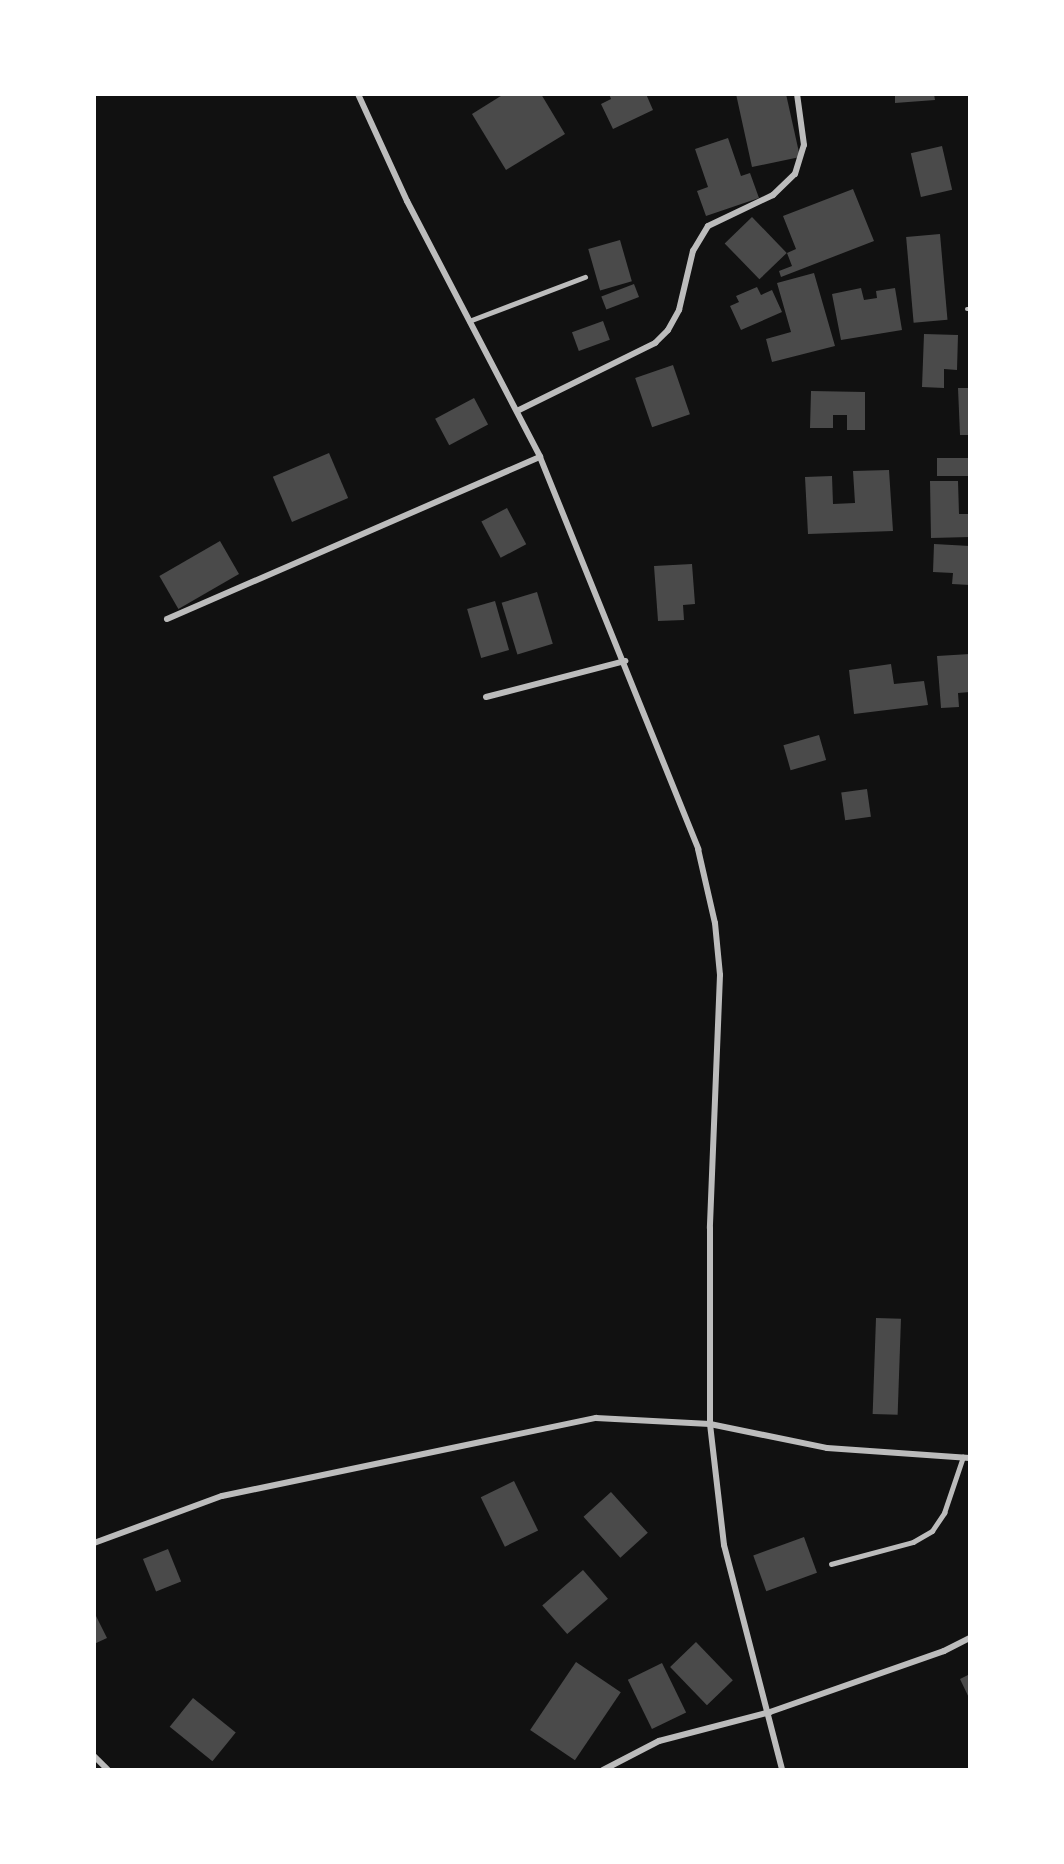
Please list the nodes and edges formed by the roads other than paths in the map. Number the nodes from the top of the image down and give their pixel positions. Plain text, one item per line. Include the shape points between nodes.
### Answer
1 (358, 94) edge
2 (797, 94) edge
3 (585, 277) dead end
4 (469, 321) junction
5 (519, 410) junction
6 (540, 457) junction
7 (167, 619) dead end
8 (625, 661) junction
9 (486, 697) dead end
10 (710, 1424) junction
11 (966, 1457) edge
12 (94, 1543) edge
13 (831, 1564) dead end
14 (969, 1638) edge
15 (770, 1712) junction
16 (94, 1756) edge
17 (108, 1770) edge
18 (603, 1770) edge
19 (782, 1770) edge

1 - 4 street
2 - 5 street via 804,145 795,174 773,195 708,226 693,251 679,310 668,330 655,343
3 - 4 lane
4 - 5 street
5 - 6 street
6 - 7 street
6 - 8 street
8 - 9 street
8 - 10 street via 698,849 716,923 719,1060 710,1228
10 - 11 street via 827,1448
10 - 12 street via 596,1418 222,1496
10 - 15 street via 724,1545
11 - 13 lane via 944,1513 932,1531 913,1542
14 - 15 street via 944,1651
15 - 18 street via 659,1741
15 - 19 street
16 - 17 street

